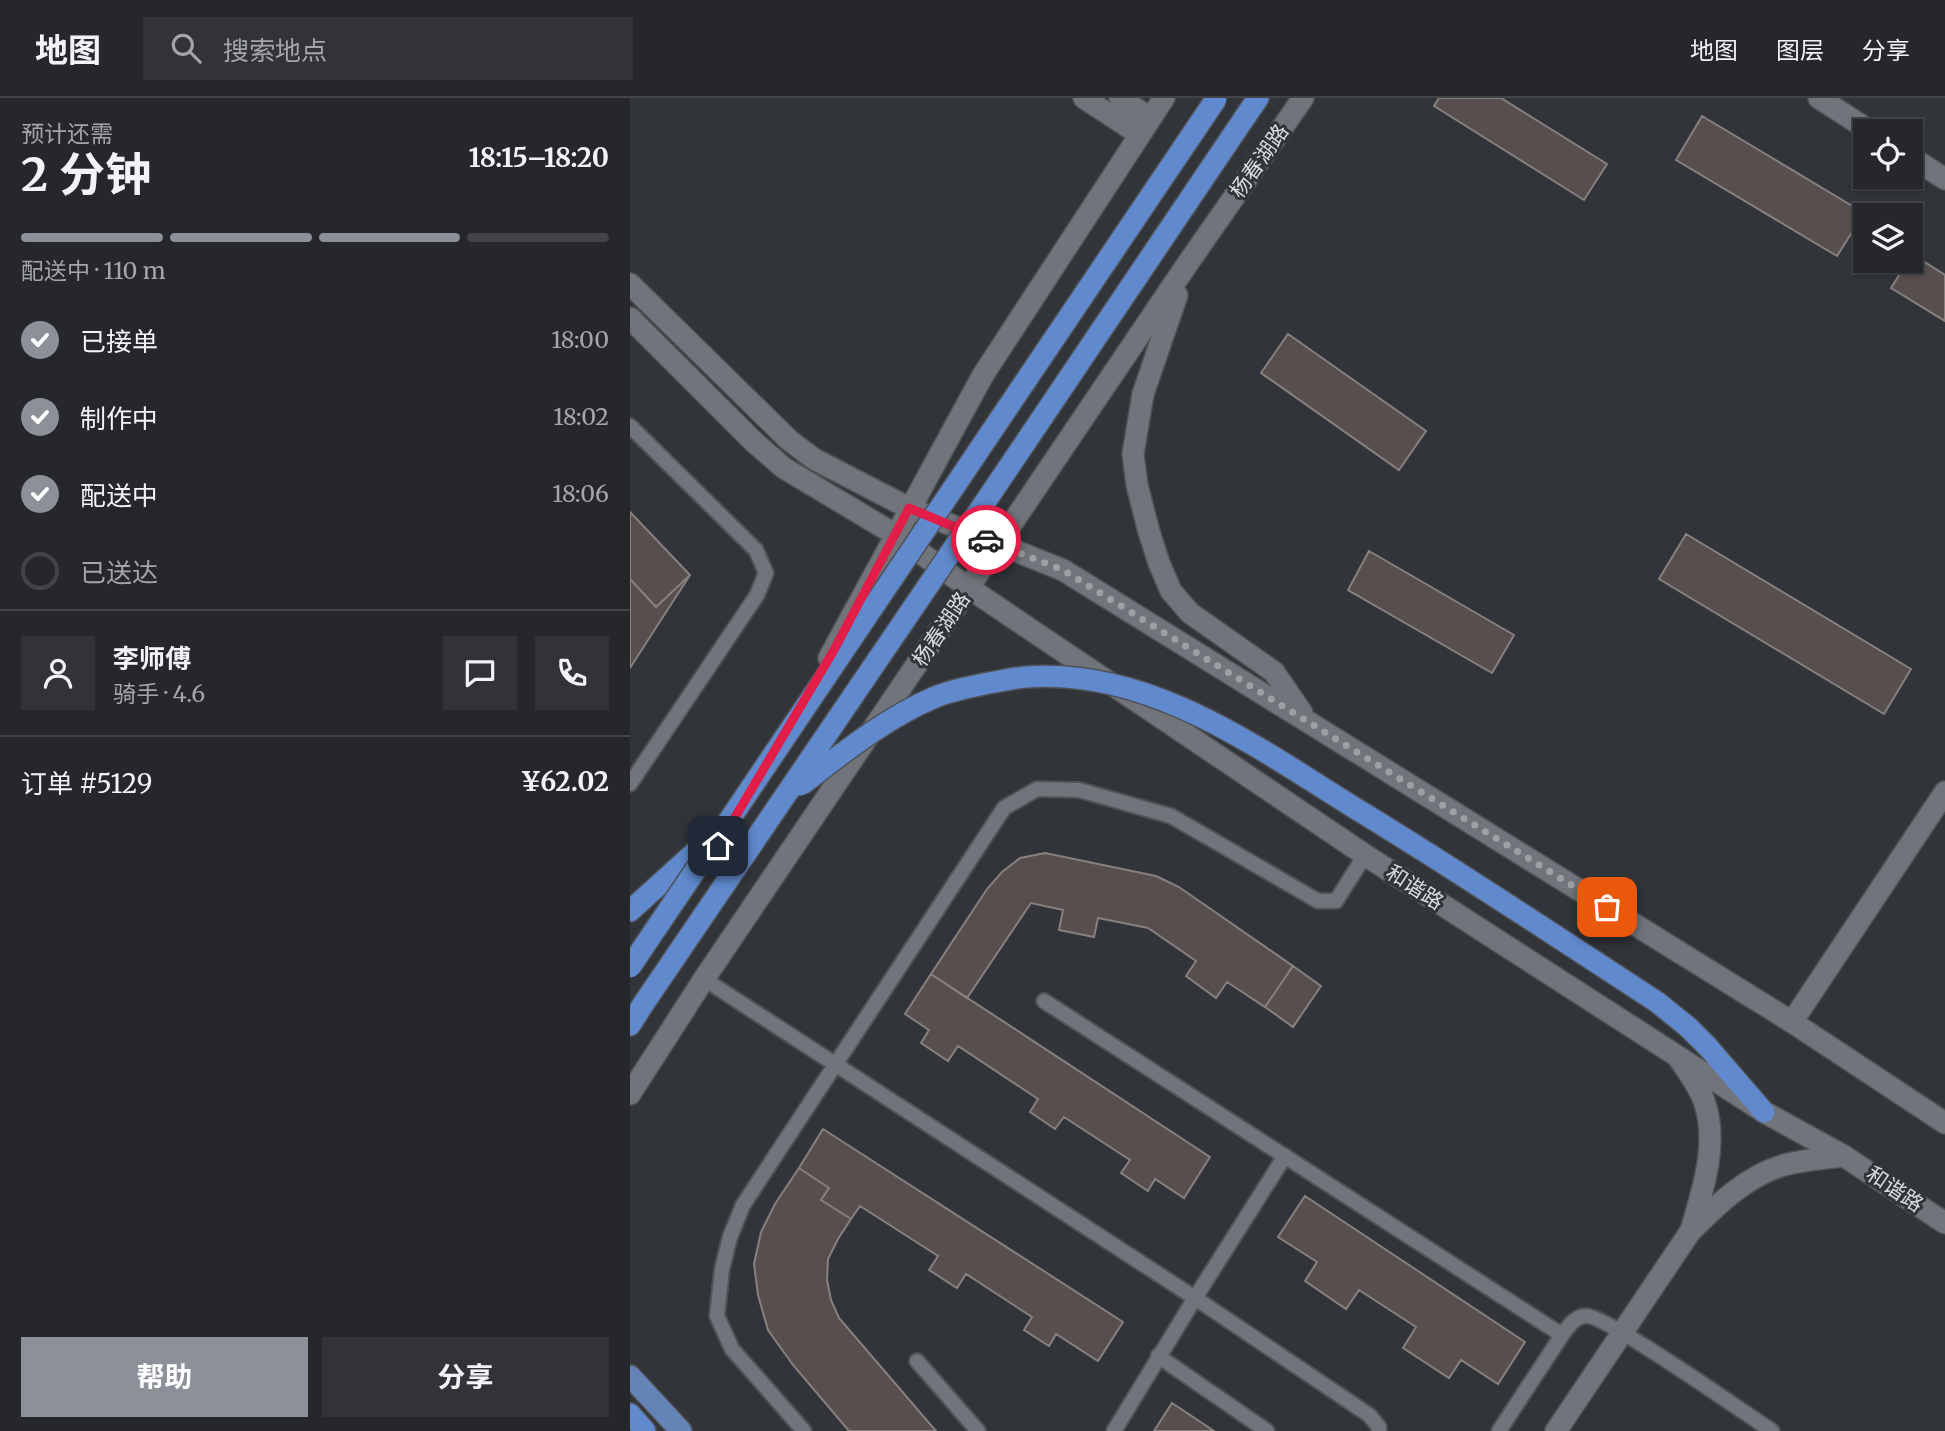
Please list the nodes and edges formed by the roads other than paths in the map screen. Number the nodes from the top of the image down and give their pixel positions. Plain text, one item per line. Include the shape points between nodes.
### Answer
1 (1084, 98) edge
2 (1120, 98) edge
3 (1164, 98) edge
4 (1216, 98) edge
5 (1258, 98) edge
6 (1303, 98) edge
7 (1819, 98) edge
8 (1853, 120) edge
9 (1145, 126) junction
10 (1923, 165) edge
11 (1945, 179) edge
12 (1186, 267) junction
13 (630, 284) edge
14 (630, 318) edge
15 (630, 426) edge
16 (909, 508) junction
17 (895, 535) junction
18 (999, 545) junction
19 (969, 588) junction
20 (1307, 720) junction
21 (630, 784) edge
22 (1945, 792) edge
23 (785, 797) junction
24 (724, 826) junction
25 (1365, 855) junction
26 (630, 911) edge
27 (630, 967) edge
28 (630, 979) edge
29 (704, 979) junction
30 (1044, 1001) dead end
31 (1792, 1022) junction
32 (630, 1025) edge
33 (1678, 1057) junction
34 (834, 1063) junction
35 (630, 1094) edge
36 (1764, 1112) junction
37 (1945, 1123) edge
38 (1285, 1156) junction
39 (1844, 1156) junction
40 (1945, 1223) edge
41 (1690, 1232) junction
42 (1195, 1298) junction
43 (1622, 1332) junction
44 (1562, 1335) junction
45 (1158, 1356) junction
46 (917, 1361) dead end
47 (630, 1376) edge
48 (630, 1414) edge
49 (645, 1431) edge
50 (681, 1431) edge
51 (804, 1431) edge
52 (978, 1431) edge
53 (1114, 1431) edge
54 (1267, 1431) edge
55 (1379, 1431) edge
56 (1499, 1431) edge
57 (1556, 1431) edge
58 (1772, 1431) edge

1 - 9 main road
2 - 9 main road
3 - 9 main road
4 - 24 highway, bridge
5 - 23 highway, bridge
6 - 12 main road, 杨春湖路
7 - 8 main road
9 - 16 main road via 983,375
10 - 11 main road
12 - 18 main road, 杨春湖路
12 - 20 main road via 1143,394 1133,454 1149,533 1171,591 1190,613 1274,672
13 - 16 main road via 789,440 814,459
14 - 17 main road, 和谐路 via 784,468
15 - 21 lane via 756,550 766,573 757,595
16 - 17 main road
16 - 18 main road
17 - 19 main road, 和谐路
17 - 28 main road via 834,650 718,846
18 - 19 main road, 杨春湖路
18 - 20 main road via 1063,570
19 - 25 main road, 和谐路
19 - 29 main road, 杨春湖路
20 - 31 main road
22 - 31 main road
23 - 32 highway, bridge
23 - 36 highway, bridge via 885,723 935,697 1026,677 1115,684 1224,728 1657,1002 1707,1046
24 - 26 highway, bridge
24 - 27 highway, bridge
25 - 33 main road, 和谐路
25 - 34 lane via 1336,901 1318,901 1171,816 1079,790 1037,789 1004,808
29 - 34 lane
29 - 35 main road, 杨春湖路
30 - 38 lane
31 - 37 main road
33 - 36 main road, 和谐路
33 - 41 main road via 1705,1102 1710,1130 1709,1162
34 - 42 lane
34 - 51 lane via 743,1205 722,1269 718,1316 732,1349
36 - 39 main road, 和谐路
38 - 42 lane
38 - 44 lane
39 - 40 main road, 和谐路
39 - 41 main road via 1765,1172 1726,1198
41 - 43 main road
42 - 45 lane
42 - 55 lane via 1369,1415
43 - 44 lane via 1590,1315 1574,1321
43 - 57 main road
43 - 58 lane
44 - 56 lane
45 - 53 lane
45 - 54 lane
46 - 52 lane
47 - 50 main road
48 - 49 highway

